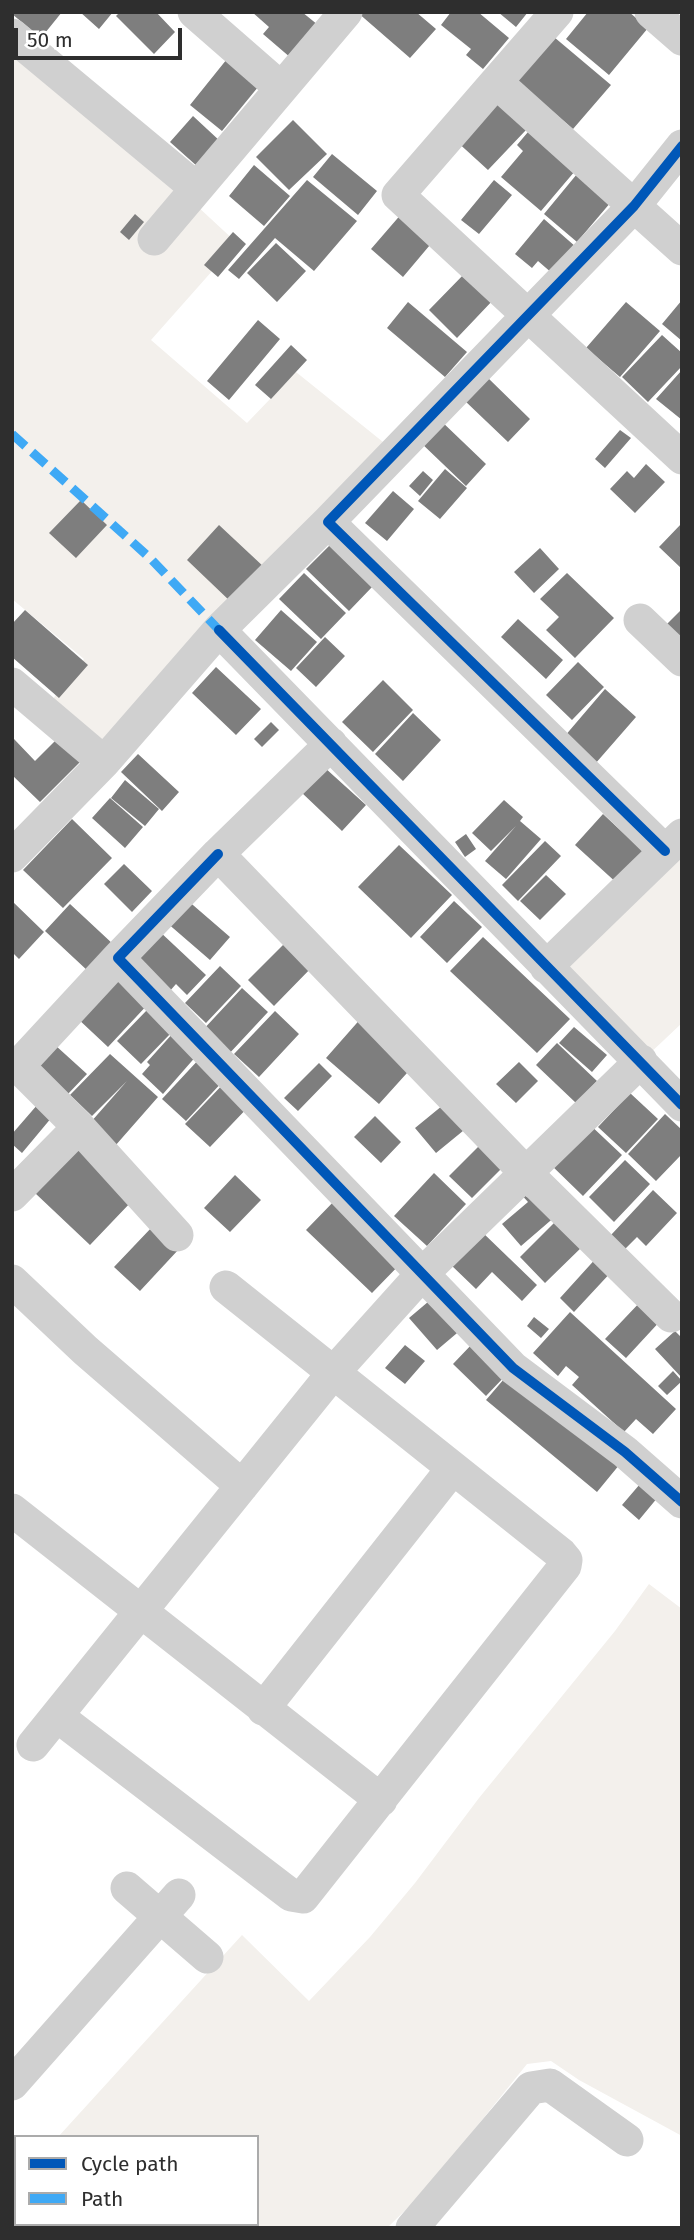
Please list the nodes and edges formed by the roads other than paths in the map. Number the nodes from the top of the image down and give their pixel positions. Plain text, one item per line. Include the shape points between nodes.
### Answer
1 (194, 12) edge
2 (346, 12) edge
3 (557, 12) edge
4 (651, 12) edge
5 (12, 35) edge
6 (682, 39) edge
7 (496, 82) junction
8 (281, 88) junction
9 (682, 146) edge
10 (196, 188) junction
11 (634, 206) junction
12 (154, 239) dead end
13 (682, 248) edge
14 (529, 316) junction
15 (682, 458) edge
16 (328, 522) junction
17 (640, 620) dead end
18 (219, 630) junction
19 (682, 660) edge
20 (12, 684) edge
21 (331, 744) junction
22 (104, 762) junction
23 (673, 843) edge
24 (14, 850) edge
25 (218, 855) junction
26 (118, 958) junction
27 (546, 967) junction
28 (640, 1061) junction
29 (15, 1063) edge
30 (682, 1105) edge
31 (79, 1127) junction
32 (526, 1173) junction
33 (12, 1195) edge
34 (177, 1235) dead end
35 (422, 1273) junction
36 (12, 1281) edge
37 (226, 1287) dead end
38 (678, 1317) edge
39 (333, 1373) junction
40 (453, 1468) junction
41 (242, 1486) junction
42 (682, 1502) edge
43 (12, 1510) edge
44 (140, 1613) junction
45 (264, 1709) junction
46 (57, 1716) junction
47 (33, 1745) dead end
48 (381, 1800) junction
49 (127, 1888) dead end
50 (170, 1906) junction
51 (207, 1957) dead end
52 (12, 2084) edge
53 (627, 2140) dead end
54 (412, 2228) edge

1 - 8 street
2 - 8 street
3 - 7 street
4 - 6 street
5 - 10 street
7 - 11 street
7 - 14 street via 398,195
8 - 10 street
9 - 11 street
10 - 12 street
11 - 13 street
11 - 14 street
14 - 15 street
14 - 16 street
16 - 18 street
16 - 23 street
17 - 19 street
18 - 21 street
18 - 22 street
20 - 22 street
21 - 25 street
21 - 27 street
22 - 24 street
23 - 27 street
25 - 26 street
25 - 32 street
26 - 29 street
26 - 35 street
27 - 28 street
28 - 30 street
28 - 32 street
29 - 31 street
31 - 33 street
31 - 34 street
32 - 35 street
32 - 38 street
35 - 39 street
35 - 42 street via 513,1368 625,1452
36 - 41 street
37 - 39 street
39 - 40 street
39 - 41 street
40 - 45 street
40 - 48 street via 561,1554 565,1566
41 - 44 street
43 - 44 street
44 - 45 street
44 - 46 street
45 - 48 street
46 - 47 street
46 - 48 street via 297,1897 303,1897
49 - 50 street
50 - 51 street
50 - 52 street
53 - 54 street via 550,2085 531,2088

